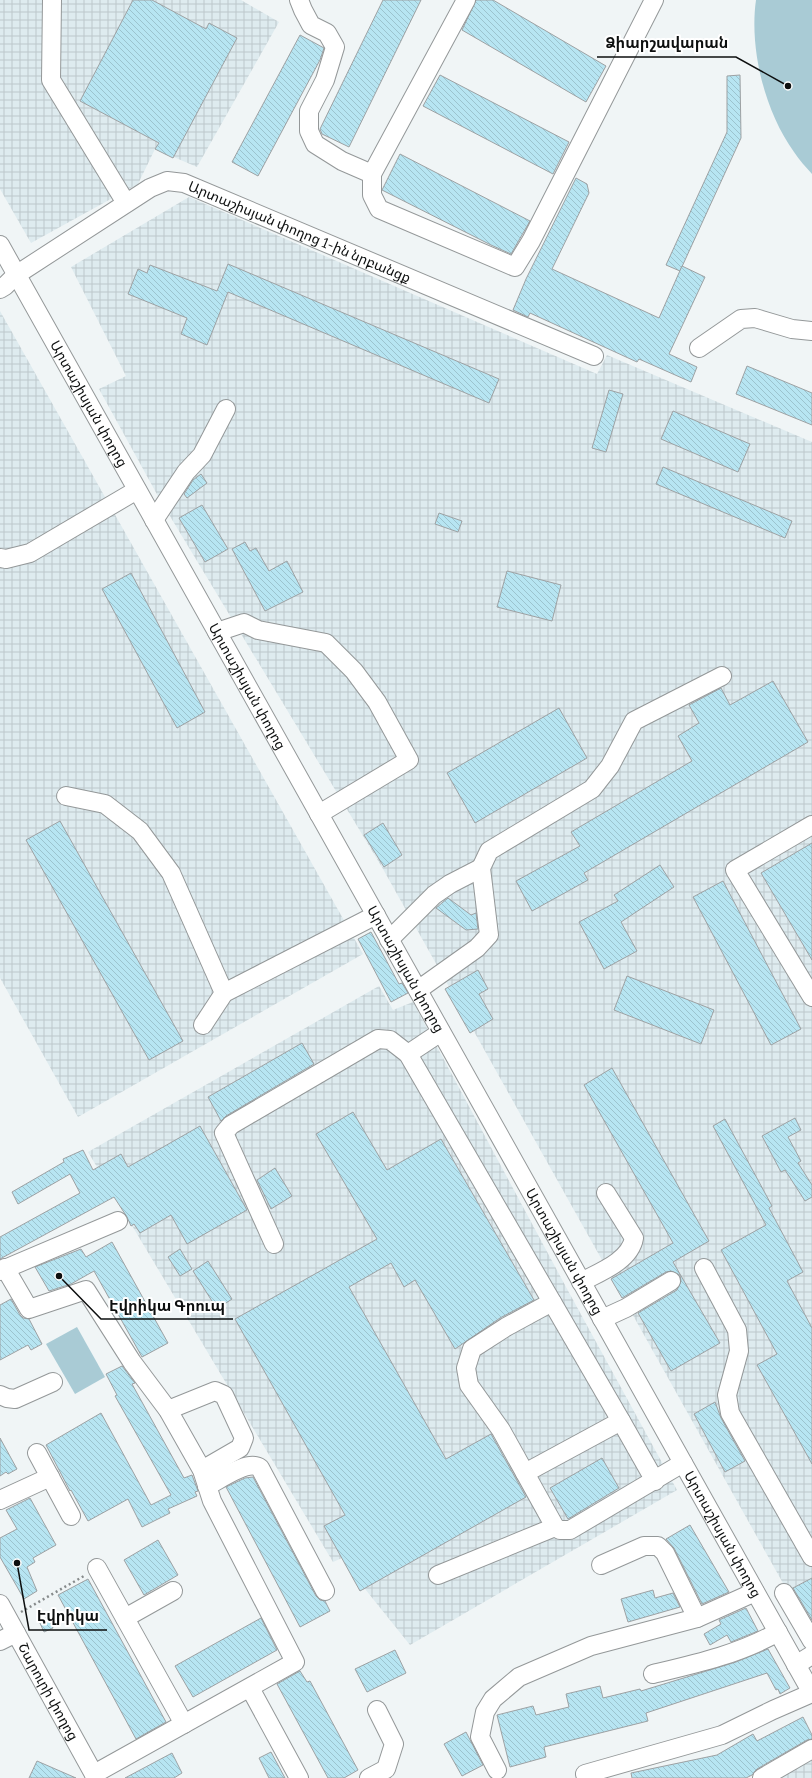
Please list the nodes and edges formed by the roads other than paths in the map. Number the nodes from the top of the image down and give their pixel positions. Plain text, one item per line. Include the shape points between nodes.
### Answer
1 (52, 0) edge
2 (299, 0) edge
3 (466, 0) edge
4 (654, 0) edge
5 (372, 174) junction
6 (126, 203) junction
7 (0, 245) edge
8 (16, 275) junction
9 (0, 289) edge
10 (812, 331) edge
11 (699, 348) dead end
12 (594, 356) dead end
13 (226, 409) dead end
14 (137, 490) junction
15 (154, 520) junction
16 (0, 558) edge
17 (217, 632) junction
18 (722, 676) dead end
19 (66, 796) dead end
20 (319, 814) junction
21 (812, 824) edge
22 (481, 868) junction
23 (376, 915) junction
24 (389, 940) junction
25 (418, 990) junction
26 (224, 993) junction
27 (812, 997) edge
28 (203, 1025) dead end
29 (441, 1032) junction
30 (408, 1054) junction
31 (606, 1193) dead end
32 (118, 1221) dead end
33 (274, 1244) dead end
34 (704, 1268) dead end
35 (2, 1269) edge
36 (672, 1281) dead end
37 (581, 1282) junction
38 (552, 1302) junction
39 (602, 1319) junction
40 (53, 1382) dead end
41 (0, 1395) edge
42 (168, 1410) junction
43 (622, 1421) junction
44 (37, 1453) dead end
45 (683, 1464) junction
46 (525, 1473) junction
47 (50, 1477) junction
48 (205, 1478) junction
49 (655, 1481) junction
50 (0, 1500) edge
51 (71, 1516) dead end
52 (555, 1527) junction
53 (812, 1558) edge
54 (601, 1565) dead end
55 (97, 1568) road end
56 (438, 1575) dead end
57 (173, 1590) dead end
58 (325, 1591) dead end
59 (755, 1592) junction
60 (784, 1593) dead end
61 (125, 1618) junction
62 (697, 1618) junction
63 (8, 1619) edge
64 (778, 1632) junction
65 (0, 1641) edge
66 (812, 1641) edge
67 (812, 1655) edge
68 (796, 1665) junction
69 (653, 1674) dead end
70 (250, 1688) junction
71 (812, 1693) edge
72 (377, 1710) dead end
73 (184, 1724) junction
74 (812, 1749) edge
75 (497, 1770) dead end
76 (388, 1774) edge
77 (585, 1774) dead end
78 (95, 1776) edge
79 (299, 1778) edge
80 (369, 1778) edge
81 (762, 1778) edge

1 - 6 street via 51,80
2 - 5 street via 311,25 327,33 336,47 325,80 309,111 309,131 315,144 342,161
3 - 5 street
4 - 5 street via 531,241 515,267 379,209 372,195
6 - 8 street, Արտաշիսյան փողոց 1-ին նրբանցք
6 - 12 street, Արտաշիսյան փողոց 1-ին նրբանցք via 167,181 184,183
7 - 8 street, Արտաշիսյան փողոց
8 - 9 street, Արտաշիսյան փողոց 1-ին նրբանցք
8 - 14 street, Արտաշիսյան փողոց
10 - 11 street via 792,329 755,318 741,319
13 - 15 street via 202,455 186,472
14 - 15 street, Արտաշիսյան փողոց
14 - 16 street via 30,552 6,559
15 - 17 street, Արտաշիսյան փողոց
17 - 20 street, Արտաշիսյան փողոց
17 - 20 street via 244,623 258,630 326,643 354,671 377,702 410,760
18 - 22 street via 634,721 610,766 592,789 489,851
19 - 26 street via 105,804 140,831 171,873
20 - 23 street, Արտաշիսյան փողոց
21 - 27 street via 735,870
22 - 24 street via 434,894
22 - 25 street via 489,936 477,948
23 - 24 street, Արտաշիսյան փողոց
23 - 26 street
24 - 25 street, Արտաշիսյան փողոց
25 - 29 street, Արտաշիսյան փողոց
26 - 28 street
29 - 30 street
29 - 37 street, Արտաշիսյան փողոց
30 - 33 street via 390,1040 378,1039 231,1125 224,1133
30 - 38 street
31 - 37 street via 634,1242 626,1255
32 - 35 street
34 - 53 street via 737,1330 740,1351 727,1395 730,1413
35 - 42 street via 28,1309 86,1290 132,1362
36 - 39 street
37 - 39 street, Արտաշիսյան փողոց
38 - 43 street
38 - 46 street via 472,1349 466,1368 469,1385 501,1430
39 - 45 street, Արտաշիսյան փողոց
40 - 41 street via 15,1399
42 - 48 street
42 - 48 street via 214,1391 224,1396 244,1438 240,1448
43 - 46 street
43 - 49 street
44 - 47 street
45 - 49 street
45 - 59 street, Արտաշիսյան փողոց
46 - 52 street
47 - 50 street
47 - 51 street
48 - 58 street via 246,1466 256,1465 260,1468
48 - 70 street via 212,1501 295,1662
49 - 52 street via 570,1530
52 - 56 street
54 - 62 street via 644,1546 658,1546 665,1553
55 - 61 street
57 - 61 street
59 - 62 street
59 - 64 street, Արտաշիսյան փողոց
60 - 66 street
61 - 73 street
62 - 75 street via 591,1646 519,1678 493,1698 485,1712 480,1737
63 - 65 street
63 - 78 street, Շարուրի փողոց
64 - 68 street, Արտաշիսյան փողոց
64 - 69 street via 763,1641 736,1651
67 - 68 street
68 - 71 street, Արտաշիսյան փողոց
70 - 73 street
70 - 79 street
71 - 77 street via 722,1735
72 - 76 street via 394,1744
73 - 78 street
74 - 81 street
76 - 80 street

